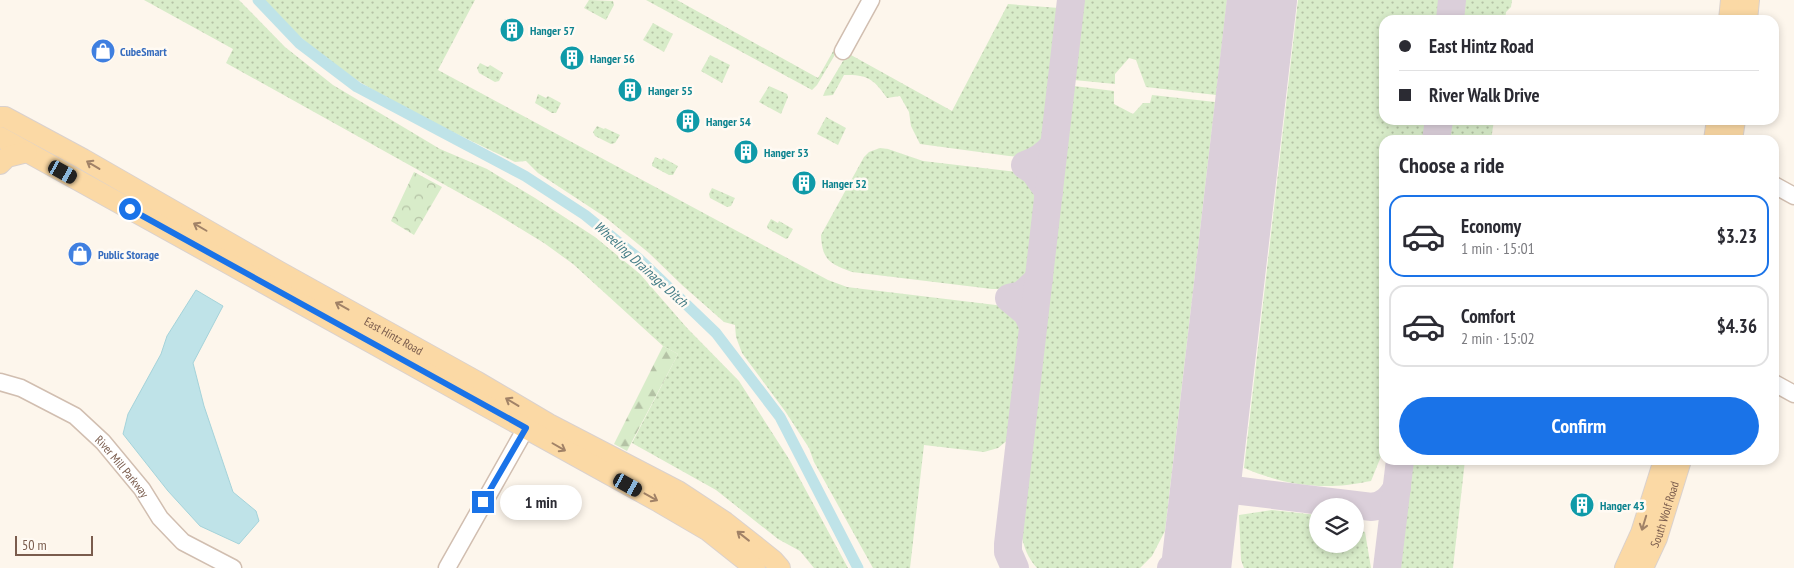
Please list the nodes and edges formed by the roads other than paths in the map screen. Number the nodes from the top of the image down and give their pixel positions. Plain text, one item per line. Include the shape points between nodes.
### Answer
1 (871, 0) edge
2 (1731, 0) edge
3 (1749, 0) edge
4 (1730, 15) edge
5 (1748, 15) edge
6 (843, 51) dead end
7 (0, 117) edge
8 (0, 137) edge
9 (27, 152) junction
10 (0, 164) edge
11 (1779, 187) edge
12 (1794, 196) edge
13 (3, 384) edge
14 (1779, 386) edge
15 (1794, 394) edge
16 (526, 428) junction
17 (1662, 465) edge
18 (1679, 465) edge
19 (233, 568) edge
20 (446, 568) edge
21 (755, 568) edge
22 (780, 568) edge
23 (1625, 568) edge
24 (1643, 568) edge

1 - 6 street
2 - 4 main road
3 - 5 main road
22 -> 7 main road, East Hintz Road via 725,522 678,491 549,424 83,159 6,117
8 - 9 main road, East Hintz Road
9 - 10 main road via 7,156
9 - 16 main road, East Hintz Road
11 - 12 street
13 - 19 street, River Mill Parkway via 21,388 75,416 103,442 142,489 160,518 183,542
14 - 15 street
16 - 20 street
16 -> 21 main road, East Hintz Road via 707,530
17 -> 23 main road, South Wolf Road via 1641,533
18 - 24 main road, South Wolf Road via 1657,538

